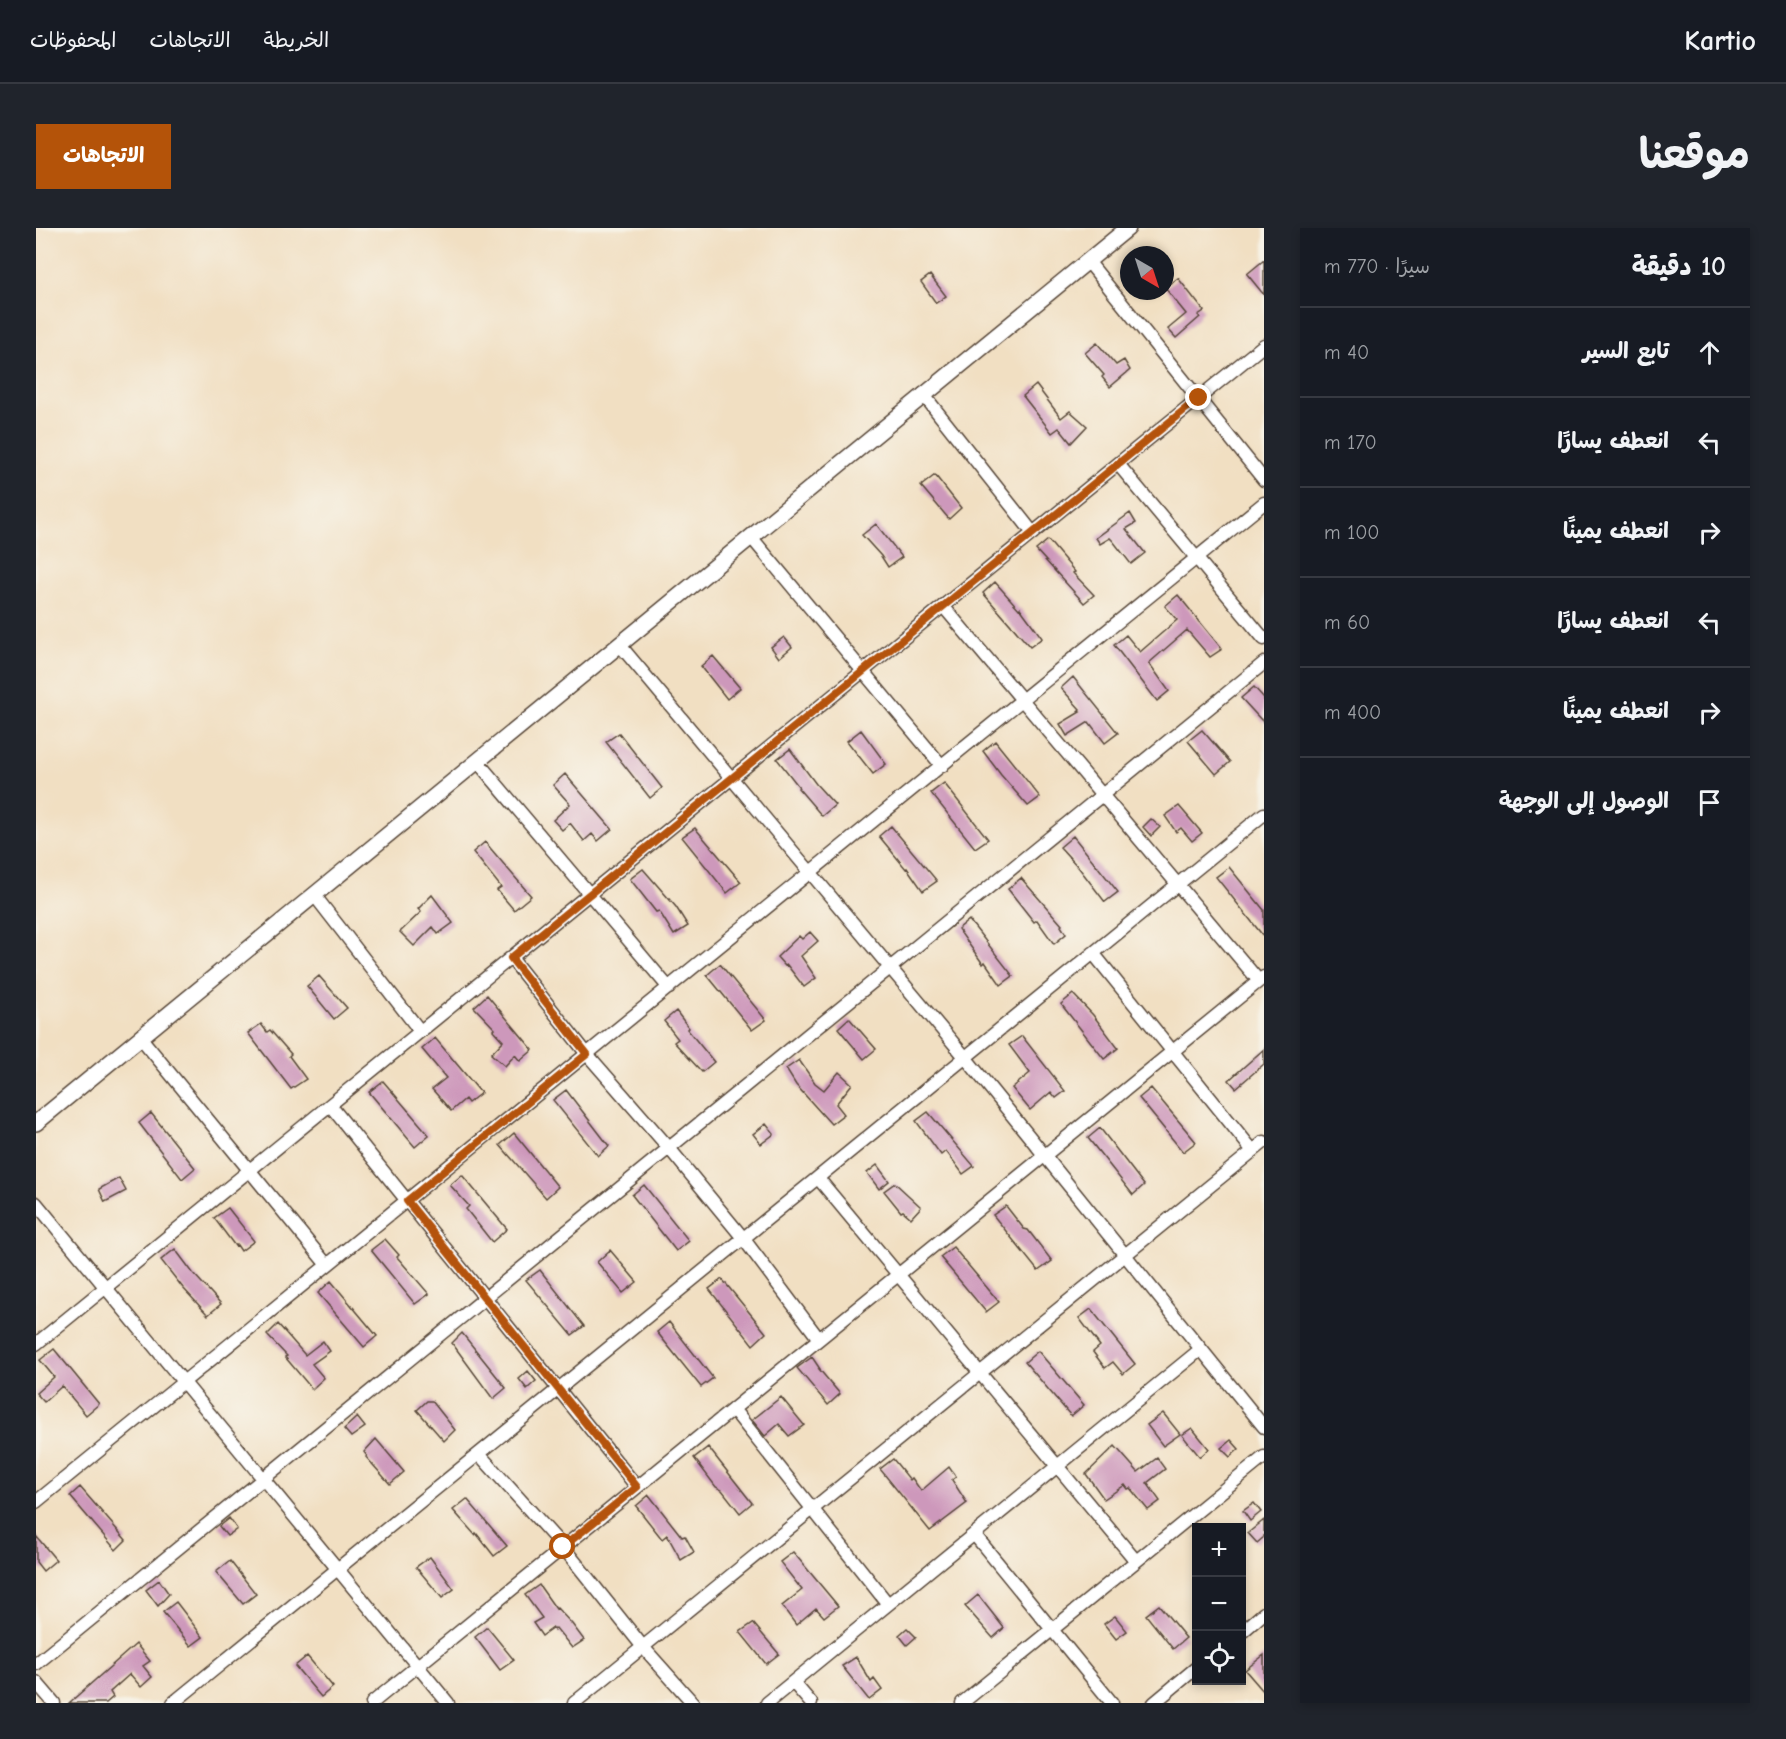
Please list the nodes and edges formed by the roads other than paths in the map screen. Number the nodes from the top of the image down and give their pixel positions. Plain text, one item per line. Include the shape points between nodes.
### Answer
1 (1128, 228) edge
2 (1088, 261) junction
3 (1264, 345) edge
4 (923, 394) junction
5 (1199, 398) junction
6 (1118, 464) junction
7 (1264, 480) edge
8 (1264, 503) edge
9 (1033, 533) junction
10 (751, 537) junction
11 (1197, 558) junction
12 (944, 606) junction
13 (1264, 639) edge
14 (619, 644) junction
15 (1264, 663) edge
16 (864, 671) junction
17 (1023, 699) junction
18 (477, 761) junction
19 (942, 766) junction
20 (732, 778) junction
21 (1103, 794) junction
22 (1264, 814) edge
23 (810, 873) junction
24 (1178, 884) junction
25 (590, 893) junction
26 (315, 896) junction
27 (1093, 953) junction
28 (511, 958) junction
29 (889, 969) junction
30 (1262, 979) edge
31 (669, 988) junction
32 (420, 1031) junction
33 (141, 1038) junction
34 (1172, 1051) junction
35 (587, 1054) junction
36 (965, 1057) junction
37 (330, 1105) junction
38 (36, 1123) edge
39 (1264, 1142) edge
40 (669, 1148) junction
41 (1253, 1151) junction
42 (1045, 1155) junction
43 (250, 1169) junction
44 (818, 1178) junction
45 (407, 1201) junction
46 (36, 1203) edge
47 (743, 1239) junction
48 (1125, 1255) junction
49 (327, 1265) junction
50 (898, 1274) junction
51 (105, 1287) junction
52 (485, 1298) junction
53 (819, 1339) junction
54 (36, 1344) edge
55 (1201, 1349) junction
56 (980, 1373) junction
57 (183, 1383) junction
58 (558, 1389) junction
59 (733, 1409) junction
60 (1264, 1427) edge
61 (480, 1454) junction
62 (1264, 1457) edge
63 (1058, 1466) junction
64 (263, 1479) junction
65 (637, 1487) junction
66 (36, 1502) edge
67 (813, 1509) junction
68 (974, 1534) junction
69 (563, 1547) junction
70 (1136, 1561) junction
71 (337, 1569) junction
72 (888, 1604) junction
73 (1264, 1613) edge
74 (1052, 1630) junction
75 (1243, 1631) edge
76 (643, 1647) junction
77 (36, 1664) edge
78 (418, 1665) junction
79 (1192, 1672) edge
80 (36, 1682) edge
81 (793, 1682) junction
82 (187, 1699) edge
83 (54, 1703) edge
84 (173, 1703) edge
85 (372, 1703) edge
86 (448, 1703) edge
87 (574, 1703) edge
88 (693, 1703) edge
89 (767, 1703) edge
90 (811, 1703) edge
91 (962, 1703) edge
92 (1112, 1703) edge
93 (1154, 1703) edge

1 - 2 street
2 - 4 street
2 - 5 street
3 - 5 street
4 - 9 street
4 - 10 street
5 - 6 street
5 - 7 street
6 - 9 street
6 - 11 street
8 - 11 street
9 - 12 street
10 - 14 street
10 - 16 street
11 - 13 street
11 - 17 street
12 - 16 street
12 - 17 street
14 - 18 street
14 - 20 street
15 - 21 street
16 - 19 street
16 - 20 street
17 - 19 street
17 - 21 street
18 - 25 street
18 - 26 street
19 - 23 street
20 - 23 street
20 - 25 street
21 - 24 street
21 - 29 street
22 - 24 street
23 - 29 street
23 - 31 street
24 - 27 street
24 - 30 street
25 - 28 street
25 - 31 street
26 - 32 street
26 - 33 street
27 - 34 street
27 - 36 street
28 - 32 street
28 - 35 street
29 - 36 street
29 - 40 street
30 - 34 street
31 - 35 street
32 - 37 street
33 - 38 street
33 - 43 street
34 - 41 street
34 - 42 street
35 - 40 street
35 - 45 street
36 - 42 street
36 - 44 street
37 - 43 street
37 - 45 street
39 - 41 street
40 - 47 street
40 - 52 street
41 - 48 street
42 - 48 street
42 - 50 street
43 - 49 street
43 - 51 street
44 - 47 street
44 - 50 street
45 - 49 street
45 - 52 street
46 - 51 street
47 - 53 street
47 - 58 street
48 - 55 street
48 - 56 street
49 - 57 street
50 - 53 street
50 - 56 street
51 - 54 street
51 - 57 street
52 - 58 street
52 - 64 street
53 - 59 street
55 - 60 street
55 - 63 street
56 - 63 street
56 - 67 street
57 - 64 street
57 - 66 street
58 - 61 street
58 - 65 street
59 - 65 street
59 - 67 street
61 - 69 street
61 - 71 street
62 - 70 street
63 - 68 street
63 - 70 street
64 - 71 street
64 - 77 street
65 - 69 street
67 - 72 street
67 - 76 street
68 - 72 street
68 - 74 street
69 - 76 street
69 - 78 street
70 - 74 street
71 - 78 street
71 - 82 street
72 - 81 street
73 - 75 street
74 - 91 street
74 - 92 street
76 - 87 street
76 - 88 street
78 - 85 street
78 - 86 street
79 - 93 street
80 - 83 street
81 - 89 street
81 - 90 street
82 - 84 street

